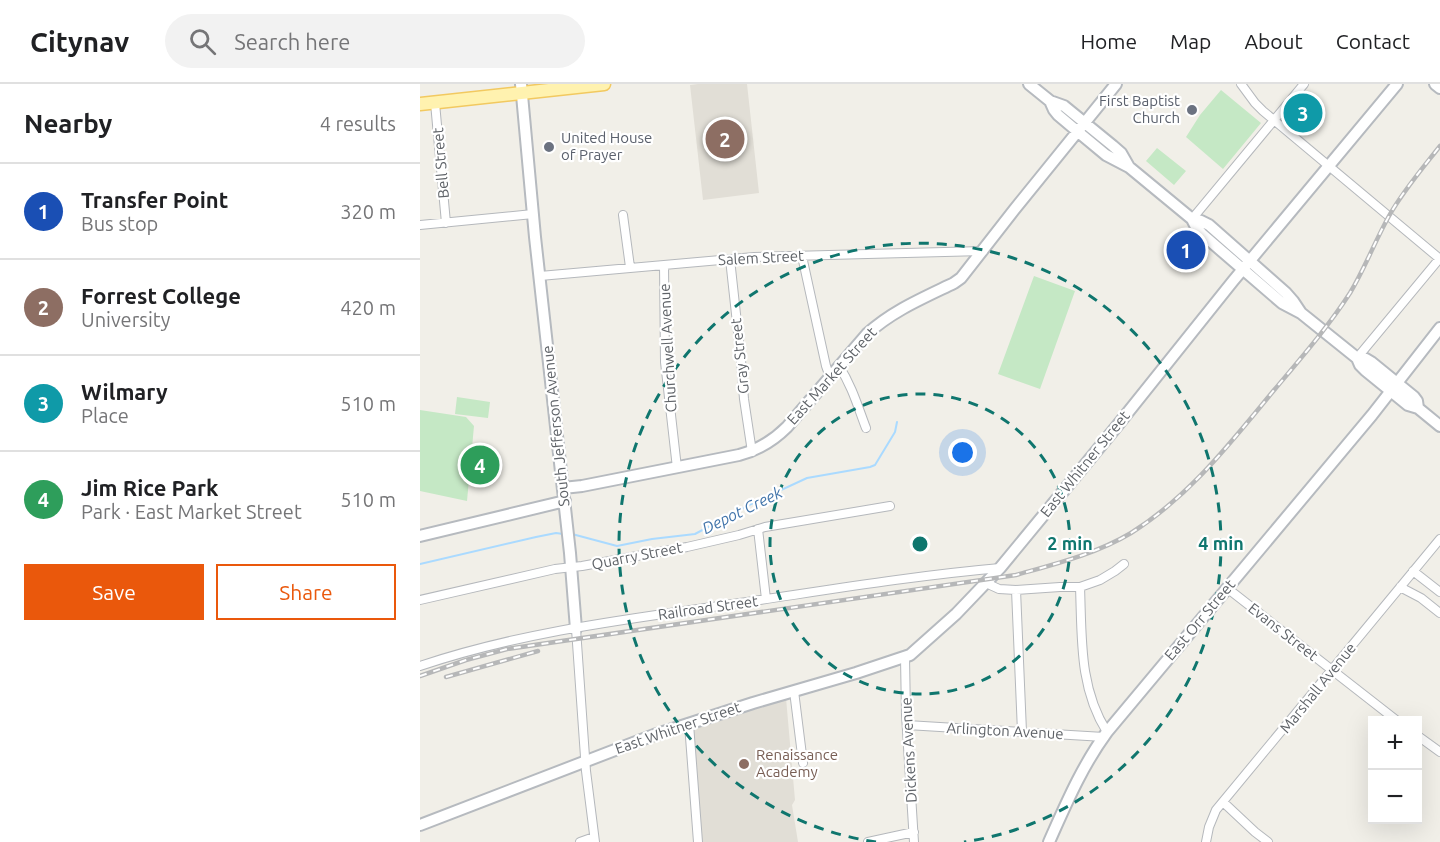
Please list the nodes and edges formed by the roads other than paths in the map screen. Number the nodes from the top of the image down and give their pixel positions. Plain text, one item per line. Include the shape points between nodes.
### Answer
1 (604, 84) edge
2 (1029, 84) edge
3 (1116, 84) edge
4 (1241, 84) edge
5 (1304, 84) edge
6 (1397, 84) edge
7 (1435, 84) edge
8 (521, 88) edge
9 (1440, 88) edge
10 (1050, 101) junction
11 (435, 103) junction
12 (420, 104) edge
13 (1274, 120) junction
14 (1084, 122) junction
15 (1077, 131) junction
16 (1329, 166) junction
17 (1129, 167) junction
18 (533, 214) junction
19 (623, 214) dead end
20 (1192, 219) junction
21 (446, 223) junction
22 (420, 225) edge
23 (983, 251) junction
24 (802, 256) junction
25 (1440, 258) edge
26 (730, 259) junction
27 (664, 265) junction
28 (1246, 266) junction
29 (630, 267) junction
30 (540, 276) junction
31 (1440, 328) edge
32 (1357, 358) junction
33 (839, 366) junction
34 (830, 377) junction
35 (1394, 387) junction
36 (1440, 426) edge
37 (866, 428) dead end
38 (752, 452) junction
39 (677, 468) junction
40 (563, 488) junction
41 (564, 501) junction
42 (890, 506) dead end
43 (758, 529) junction
44 (420, 536) edge
45 (1440, 539) edge
46 (1124, 564) dead end
47 (571, 567) junction
48 (1000, 568) junction
49 (1413, 571) junction
50 (986, 583) junction
51 (1080, 587) junction
52 (1400, 587) junction
53 (1227, 588) junction
54 (1016, 590) junction
55 (1440, 592) edge
56 (766, 599) junction
57 (420, 600) edge
58 (1440, 613) edge
59 (576, 629) junction
60 (905, 657) junction
61 (420, 666) edge
62 (1333, 671) junction
63 (794, 691) junction
64 (1391, 716) edge
65 (689, 724) junction
66 (907, 725) junction
67 (1022, 732) junction
68 (1105, 735) junction
69 (1422, 739) edge
70 (1440, 752) edge
71 (586, 760) junction
72 (803, 763) dead end
73 (1222, 802) junction
74 (420, 825) edge
75 (914, 832) junction
76 (594, 839) edge
77 (580, 842) edge
78 (698, 842) edge
79 (868, 842) edge
80 (914, 842) edge
81 (1049, 842) edge
82 (1206, 842) edge
83 (1268, 842) edge

1 - 8 main road
2 - 10 street
3 - 14 street, East Market Street
4 - 13 street via 1255,104
5 - 13 street
6 - 16 street, East Whitner Street
7 - 9 street
8 - 11 main road
8 - 18 street, South Jefferson Avenue
10 - 14 street via 1064,106
10 - 15 street via 1058,116
11 - 12 main road
11 - 21 street, Bell Street
13 - 16 street
13 - 20 street
14 - 15 street, East Market Street
14 - 17 street via 1120,153
15 - 17 street
15 - 23 street, East Market Street
16 - 25 street
16 - 28 street, East Whitner Street
17 - 20 street
18 - 21 street
18 - 30 street, South Jefferson Avenue
19 - 29 street
20 - 28 street via 1202,234
21 - 22 street
23 - 24 street, Salem Street
23 - 33 street, East Market Street via 954,283 895,312 876,326
24 - 26 street, Salem Street
24 - 34 street
25 - 32 street
26 - 27 street, Salem Street
26 - 38 street, Gray Street
27 - 29 street, Salem Street
27 - 39 street, Churchwell Avenue via 665,362
28 - 32 street via 1282,303
28 - 48 street, East Whitner Street
29 - 30 street, Salem Street
30 - 40 street, South Jefferson Avenue
31 - 35 street, East Orr Street
32 - 35 street via 1365,370
33 - 34 street, East Market Street
33 - 37 street
34 - 38 street, East Market Street via 780,434
35 - 36 street via 1408,405
35 - 53 street, East Orr Street
38 - 39 street, East Market Street
39 - 40 street, East Market Street
40 - 41 street, South Jefferson Avenue
41 - 44 street
41 - 47 street, South Jefferson Avenue
42 - 43 street, Quarry Street
43 - 47 street, Quarry Street via 687,547
43 - 56 street
45 - 49 street, Marshall Avenue
46 - 51 street via 1100,580
47 - 57 street, Quarry Street
47 - 59 street, South Jefferson Avenue
48 - 50 street, East Whitner Street
48 - 56 street, Railroad Street
49 - 52 street, Marshall Avenue
49 - 55 street
50 - 54 street
50 - 60 street, East Whitner Street
51 - 54 street
51 - 68 street via 1086,682
52 - 58 street
52 - 62 street, Marshall Avenue
53 - 62 street, Evans Street
53 - 68 street, East Orr Street
54 - 67 street
56 - 59 street, Railroad Street
59 - 61 street, Railroad Street via 460,652
59 - 71 street, South Jefferson Avenue
60 - 63 street, East Whitner Street
60 - 66 street, Dickens Avenue
62 - 64 street, Evans Street
62 - 73 street, Marshall Avenue
63 - 65 street, East Whitner Street
63 - 72 street
65 - 71 street, East Whitner Street
65 - 78 street
66 - 67 street, Arlington Avenue
66 - 75 street, Dickens Avenue
67 - 68 street, Arlington Avenue
68 - 81 street, East Orr Street via 1076,783
69 - 70 street
71 - 74 street, East Whitner Street
71 - 76 street, South Jefferson Avenue
73 - 82 street, Marshall Avenue
73 - 83 street
75 - 79 street
75 - 80 street, Dickens Avenue
76 - 77 street

